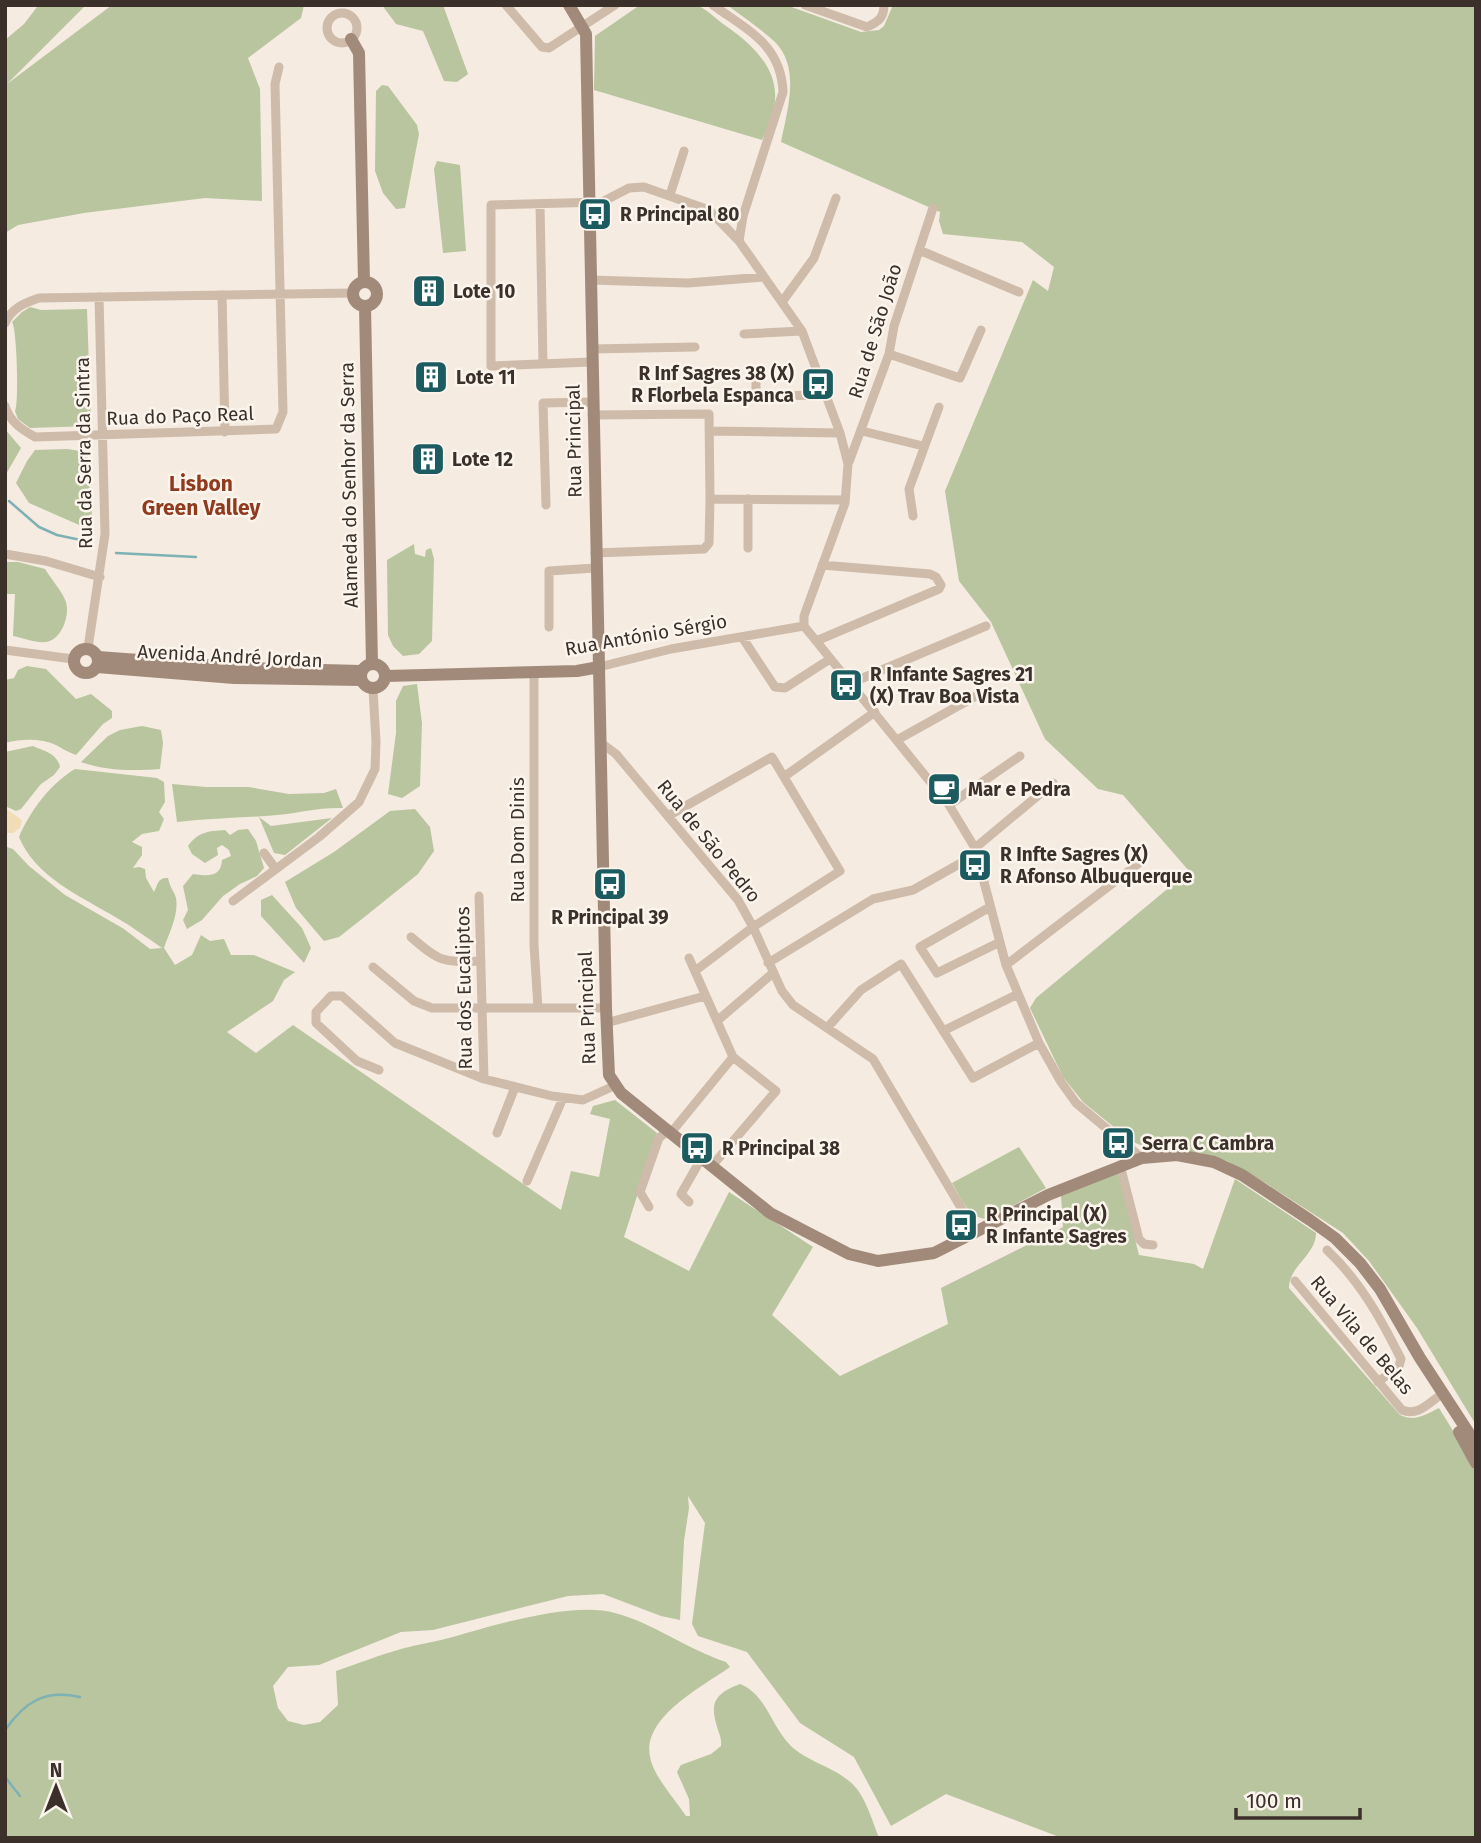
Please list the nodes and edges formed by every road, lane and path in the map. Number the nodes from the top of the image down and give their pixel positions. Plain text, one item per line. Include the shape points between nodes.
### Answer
1 (506, 5) edge
2 (569, 5) edge
3 (615, 5) edge
4 (713, 5) edge
5 (805, 5) edge
6 (884, 5) edge
7 (334, 10) edge
8 (582, 27) junction
9 (351, 39) junction
10 (279, 67) dead end
11 (684, 151) dead end
12 (670, 195) junction
13 (836, 198) dead end
14 (589, 203) junction
15 (540, 204) junction
16 (933, 208) dead end
17 (743, 216) junction
18 (720, 220) junction
19 (739, 241) junction
20 (919, 250) junction
21 (764, 277) junction
22 (590, 280) junction
23 (364, 282) junction
24 (1019, 292) dead end
25 (353, 293) junction
26 (280, 294) junction
27 (222, 295) junction
28 (99, 297) junction
29 (782, 302) junction
30 (365, 306) junction
31 (5, 323) edge
32 (981, 330) dead end
33 (802, 331) junction
34 (744, 334) dead end
35 (695, 347) dead end
36 (889, 354) junction
37 (591, 355) junction
38 (543, 363) junction
39 (756, 383) dead end
40 (826, 395) junction
41 (5, 406) edge
42 (939, 407) dead end
43 (592, 408) junction
44 (709, 431) junction
45 (862, 431) junction
46 (225, 432) junction
47 (840, 433) junction
48 (103, 436) junction
49 (923, 446) junction
50 (848, 464) junction
51 (710, 499) junction
52 (748, 499) junction
53 (845, 500) junction
54 (546, 505) dead end
55 (913, 516) dead end
56 (748, 548) dead end
57 (595, 553) junction
58 (5, 554) edge
59 (822, 565) junction
60 (595, 568) junction
61 (100, 577) junction
62 (804, 626) junction
63 (986, 626) dead end
64 (549, 627) dead end
65 (742, 637) junction
66 (816, 641) junction
67 (5, 650) edge
68 (94, 657) junction
69 (74, 659) junction
70 (830, 659) junction
71 (599, 667) junction
72 (577, 671) junction
73 (365, 672) junction
74 (534, 672) junction
75 (386, 676) junction
76 (851, 683) junction
77 (373, 689) junction
78 (600, 691) junction
79 (976, 696) dead end
80 (875, 712) junction
81 (897, 740) junction
82 (600, 742) junction
83 (1020, 757) dead end
84 (785, 776) junction
85 (1053, 783) dead end
86 (949, 805) junction
87 (668, 816) junction
88 (976, 851) junction
89 (264, 853) dead end
90 (1143, 860) dead end
91 (275, 868) junction
92 (479, 897) dead end
93 (233, 901) dead end
94 (990, 907) junction
95 (753, 927) junction
96 (411, 937) dead end
97 (1000, 942) junction
98 (689, 958) dead end
99 (481, 961) junction
100 (768, 963) junction
101 (1006, 965) junction
102 (373, 967) dead end
103 (695, 971) junction
104 (773, 973) junction
105 (1018, 994) junction
106 (705, 996) junction
107 (482, 1008) junction
108 (538, 1008) junction
109 (606, 1008) junction
110 (717, 1021) junction
111 (606, 1023) junction
112 (827, 1028) junction
113 (943, 1031) junction
114 (1040, 1043) junction
115 (733, 1057) junction
116 (379, 1070) dead end
117 (484, 1079) junction
118 (616, 1085) junction
119 (515, 1087) junction
120 (563, 1098) junction
121 (497, 1133) dead end
122 (668, 1133) junction
123 (1142, 1158) junction
124 (706, 1163) junction
125 (1120, 1165) junction
126 (527, 1181) dead end
127 (689, 1202) dead end
128 (649, 1207) dead end
129 (976, 1233) junction
130 (1153, 1245) dead end
131 (1326, 1250) dead end
132 (1295, 1281) dead end
133 (1420, 1358) junction
134 (1378, 1382) junction
135 (1439, 1396) junction
136 (1476, 1444) edge
137 (1476, 1463) edge

1 - 8 street via 541,47 549,48
2 - 8 street, Rua Principal
3 - 8 street
4 - 17 street via 761,40 772,52 783,78 783,92
5 - 6 street via 867,27 878,22
7 - 9 street via 355,23
7 - 9 street via 328,35 336,42
8 - 14 street, Rua Principal via 586,34
9 - 23 street via 359,53
10 - 26 street, Rua do Paço Real via 275,84
11 - 12 street
12 - 14 street via 644,187 629,188 602,202
12 - 18 street via 709,210
13 - 29 street via 814,258
14 - 15 street
14 - 22 street, Rua Principal
15 - 38 street
15 - 38 street via 491,205 491,366
16 - 20 street, Rua de São João
17 - 18 street
17 - 19 street
18 - 19 street
19 - 21 street
20 - 24 street
20 - 36 street, Rua de São João
21 - 22 street via 688,283
21 - 29 street
22 - 37 street, Rua Principal
23 - 25 street via 356,285
23 - 30 street via 373,285 377,293 374,302
25 - 26 street
25 - 30 street via 356,302
26 - 27 street
26 - 46 street, Rua do Paço Real via 281,421 276,429 267,431
27 - 28 street
27 - 46 street
28 - 31 street via 39,298 9,314
28 - 48 street, Rua da Serra da Sintra
29 - 33 street
30 - 73 street, Alameda do Senhor da Serra
32 - 36 street via 960,378
33 - 34 street
33 - 40 street
35 - 37 street
36 - 45 street, Rua de São João
37 - 38 street
37 - 43 street, Rua Principal
39 - 40 street via 756,396
40 - 47 street
41 - 48 street, Rua do Paço Real via 9,418 35,437
42 - 49 street
43 - 44 street via 709,414
43 - 54 street via 543,403
43 - 57 street, Rua Principal
44 - 47 street
44 - 51 street
45 - 49 street
45 - 50 street, Rua de São João
46 - 48 street, Rua do Paço Real
47 - 50 street
48 - 61 street, Rua da Serra da Sintra via 105,534
49 - 55 street via 909,489
50 - 53 street
51 - 52 street
51 - 57 street via 709,543 704,549
52 - 53 street
52 - 56 street
53 - 59 street
57 - 60 street, Rua Principal
58 - 61 street
59 - 62 street
59 - 66 street via 930,574 941,585
60 - 64 street via 549,571
60 - 71 street, Rua Principal
61 - 68 street, Rua da Serra da Sintra
62 - 65 street, Rua António Sérgio
62 - 66 street
63 - 76 street
65 - 70 street via 775,687 785,688
65 - 71 street, Rua António Sérgio
66 - 70 street
67 - 69 street
68 - 69 street via 79,650
68 - 69 street, Avenida André Jordan via 89,673 80,671
68 - 73 street, Avenida André Jordan
70 - 76 street
71 - 72 street, Rua António Sérgio
71 - 78 street, Rua Principal
72 - 74 street, Rua António Sérgio
72 - 78 street
73 - 75 street via 381,667
73 - 77 street via 368,688
74 - 75 street, Rua António Sérgio
74 - 108 street, Rua Dom Dinis
75 - 77 street via 382,685
76 - 80 street
77 - 91 street via 375,769 359,802
78 - 82 street, Rua Principal
79 - 81 street
80 - 81 street
80 - 84 street
81 - 86 street
82 - 87 street, Rua de São Pedro
82 - 109 street, Rua Principal
83 - 86 street
84 - 87 street via 772,757
84 - 95 street via 840,870
85 - 88 street
86 - 88 street
87 - 95 street, Rua de São Pedro via 738,901
88 - 94 street
88 - 100 street via 913,890 873,899
89 - 91 street
90 - 101 street
91 - 93 street
92 - 99 street, Rua dos Eucaliptos
94 - 97 street
94 - 97 street via 920,947 937,973
95 - 100 street, Rua de São Pedro
95 - 103 street
96 - 99 street via 436,959
97 - 101 street
98 - 103 street
99 - 107 street, Rua dos Eucaliptos
100 - 104 street, Rua de São Pedro
101 - 105 street
102 - 107 street via 414,1002 432,1009
103 - 106 street
104 - 110 street
104 - 112 street, Rua de São Pedro via 793,1005
105 - 113 street
105 - 114 street
106 - 110 street
106 - 111 street
107 - 108 street
107 - 117 street, Rua dos Eucaliptos
108 - 109 street
109 - 111 street, Rua Principal
110 - 115 street
111 - 118 street, Rua Principal via 609,1075
112 - 113 street via 861,990 901,964
112 - 129 street, Rua de São Pedro via 873,1059
113 - 114 street via 973,1078
114 - 123 street via 1076,1102
115 - 122 street
115 - 124 street via 776,1091
116 - 117 street via 357,1061 316,1023 316,1012 331,996 342,996 395,1043
117 - 119 street
118 - 120 street via 583,1100
118 - 122 street, Rua Principal
119 - 120 street
119 - 121 street
120 - 126 street
122 - 124 street, Rua Principal
122 - 128 street via 659,1138 640,1192
123 - 125 street, Rua Principal
123 - 133 street, Rua Principal via 1177,1155 1214,1161 1335,1238 1380,1289
124 - 127 street via 681,1194
124 - 129 street, Rua Principal via 770,1213 849,1254 878,1261 906,1259 934,1253
125 - 129 street, Rua Principal via 1048,1195
125 - 130 street via 1139,1239
131 - 134 street via 1373,1307 1401,1359 1399,1366
132 - 134 street, Rua Vila de Belas
133 - 135 street, Rua Principal
133 - 136 street, Rua Principal
134 - 135 street, Rua Vila de Belas via 1410,1414
135 - 137 street, Rua Principal

